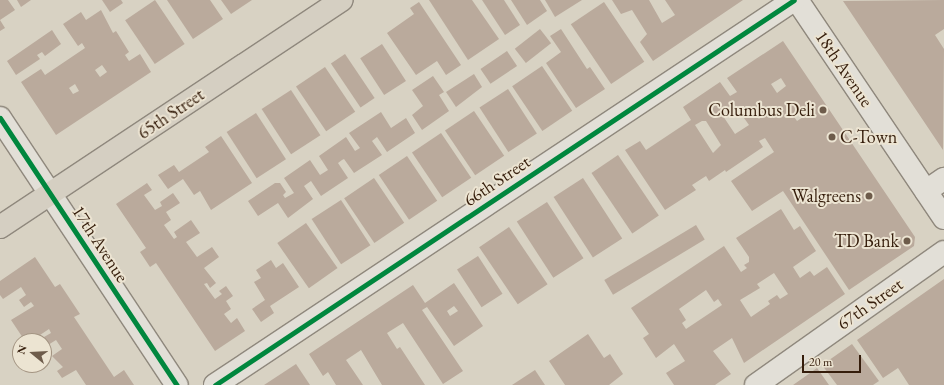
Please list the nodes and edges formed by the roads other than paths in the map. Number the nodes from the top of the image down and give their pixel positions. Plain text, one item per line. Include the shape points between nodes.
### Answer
1 (342, 0) edge
2 (794, 0) edge
3 (797, 0) edge
4 (0, 118) edge
5 (944, 179) edge
6 (926, 191) junction
7 (50, 194) junction
8 (944, 218) edge
9 (0, 227) edge
10 (944, 252) edge
11 (177, 385) edge
12 (215, 385) edge
13 (756, 385) edge

1 - 7 main road, 65th Street
2 - 12 street, 66th Street
3 - 6 street, 18th Avenue
4 - 7 street, 17th Avenue
5 - 6 street
6 - 8 street, 18th Avenue
7 - 9 main road, 65th Street
7 - 11 street, 17th Avenue
10 - 13 street, 67th Street

